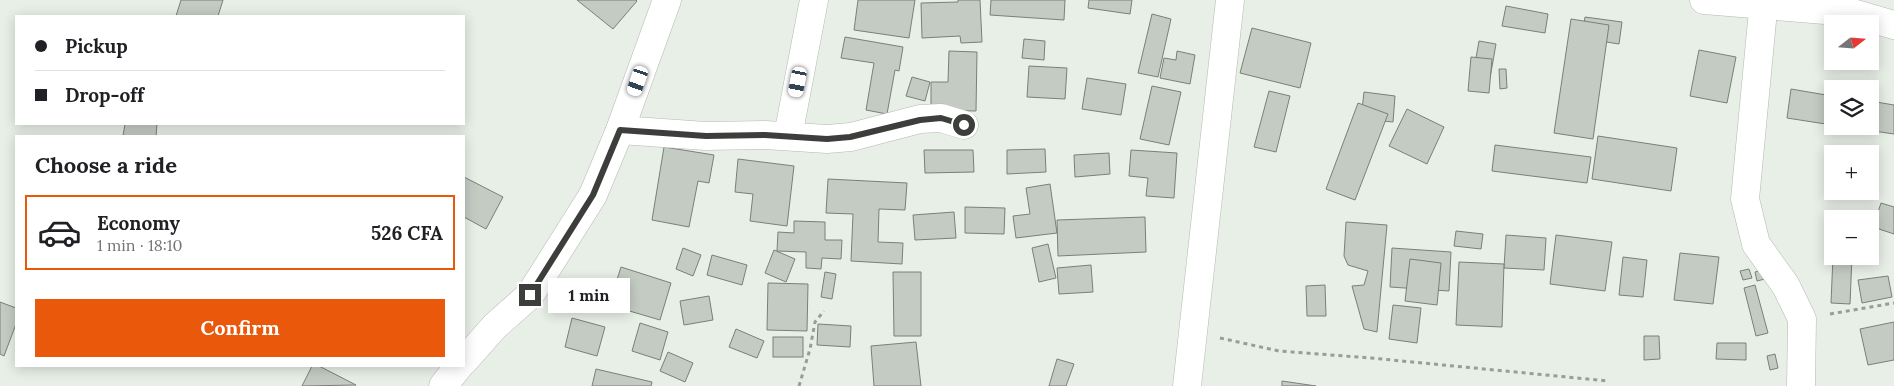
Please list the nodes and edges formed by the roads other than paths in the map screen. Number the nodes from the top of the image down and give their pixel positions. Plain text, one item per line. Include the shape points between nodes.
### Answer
1 (667, 0) edge
2 (814, 0) edge
3 (1230, 0) edge
4 (1704, 0) edge
5 (1764, 2) edge
6 (1894, 25) edge
7 (964, 125) dead end
8 (620, 130) junction
9 (788, 136) junction
10 (465, 360) edge
11 (458, 367) edge
12 (443, 386) edge
13 (1187, 386) edge
14 (1801, 386) edge

1 - 8 street
2 - 9 street
3 - 13 street
4 - 5 street
5 - 6 street via 1849,12
5 - 14 street via 1745,199 1756,244 1786,286 1802,319
7 - 9 street via 941,118 850,137
8 - 9 street via 706,136
8 - 10 street via 593,195 530,295
11 - 12 street

